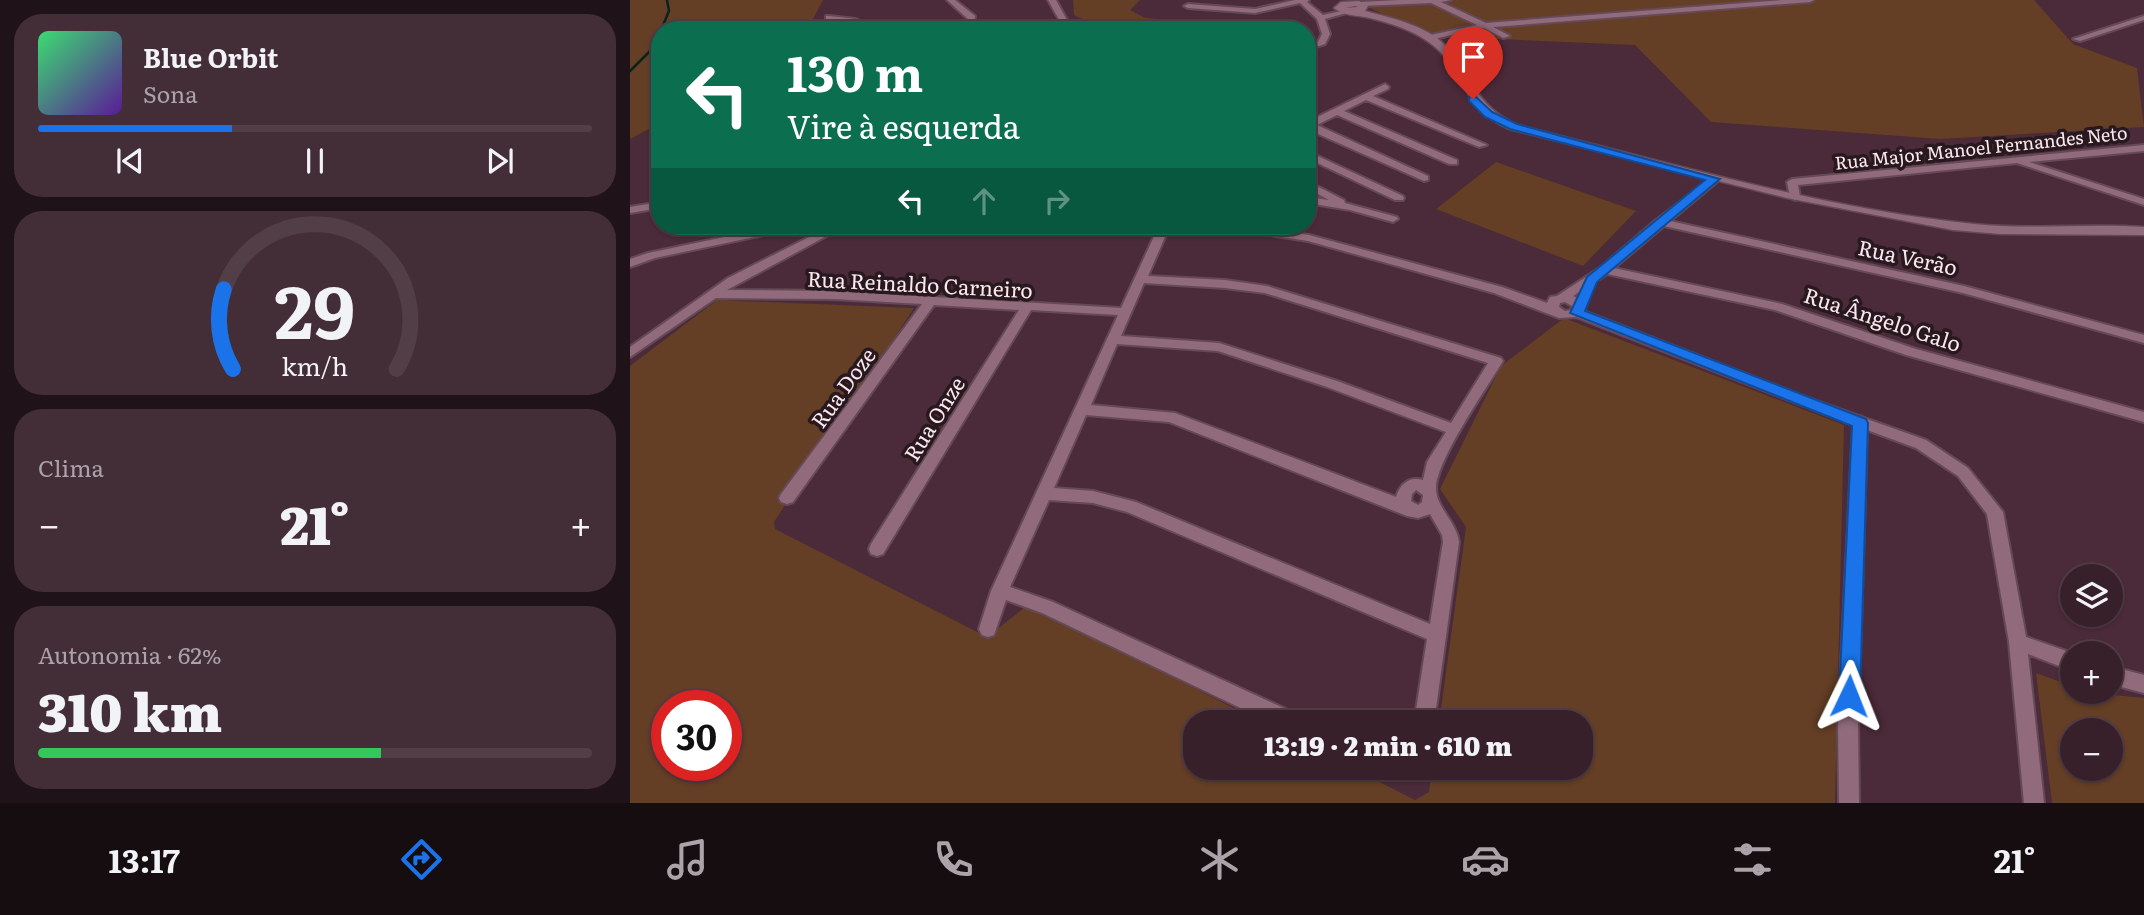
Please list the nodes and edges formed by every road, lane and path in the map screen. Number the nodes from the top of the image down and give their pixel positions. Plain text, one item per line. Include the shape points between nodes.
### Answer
1 (951, 0) edge
2 (1052, 0) edge
3 (1304, 0) edge
4 (1447, 0) edge
5 (1714, 0) edge
6 (1810, 0) edge
7 (1430, 1) edge
8 (1399, 3) junction
9 (1188, 6) dead end
10 (1350, 6) edge
11 (1386, 6) junction
12 (1723, 7) junction
13 (1320, 17) junction
14 (830, 18) dead end
15 (2144, 18) edge
16 (1738, 19) dead end
17 (853, 21) edge
18 (972, 21) edge
19 (1064, 21) edge
20 (1392, 22) junction
21 (1489, 25) junction
22 (1506, 36) dead end
23 (1429, 38) junction
24 (2077, 39) dead end
25 (1316, 44) edge
26 (1385, 87) dead end
27 (1365, 96) junction
28 (1339, 112) junction
29 (1316, 123) edge
30 (1316, 129) edge
31 (1482, 145) dead end
32 (2142, 149) edge
33 (1316, 158) edge
34 (2014, 160) junction
35 (1453, 162) dead end
36 (1424, 178) dead end
37 (1714, 179) junction
38 (1821, 180) junction
39 (1316, 189) edge
40 (1794, 189) junction
41 (1399, 198) dead end
42 (1814, 201) junction
43 (1316, 202) edge
44 (2144, 202) edge
45 (651, 206) edge
46 (1351, 207) junction
47 (630, 210) edge
48 (1393, 219) dead end
49 (1660, 222) junction
50 (2144, 231) edge
51 (746, 235) edge
52 (797, 235) edge
53 (821, 235) edge
54 (1159, 235) edge
55 (1292, 235) edge
56 (796, 247) junction
57 (630, 263) edge
58 (1605, 270) junction
59 (1140, 279) junction
60 (1591, 280) junction
61 (712, 294) junction
62 (930, 301) junction
63 (1557, 302) junction
64 (1026, 308) junction
65 (1578, 309) junction
66 (1126, 312) junction
67 (2144, 339) edge
68 (1114, 340) junction
69 (630, 353) edge
70 (1081, 409) junction
71 (2144, 418) edge
72 (1860, 423) junction
73 (1453, 429) junction
74 (1435, 462) junction
75 (1043, 493) junction
76 (1407, 496) junction
77 (787, 498) dead end
78 (1428, 501) junction
79 (877, 549) dead end
80 (1000, 592) junction
81 (988, 629) dead end
82 (1437, 635) junction
83 (2018, 642) junction
84 (2060, 658) edge
85 (2123, 678) edge
86 (2144, 684) edge
87 (1266, 710) edge
88 (1426, 710) edge
89 (1849, 803) edge
90 (2034, 803) edge

1 - 18 street
2 - 19 street
3 - 9 street via 1247,11
3 - 13 street
4 - 7 street
5 - 12 street
6 - 12 street
7 - 8 street
7 - 21 street
8 - 10 street
8 - 11 street
10 - 11 street
10 - 13 street
10 - 20 street
11 - 20 street
12 - 16 street
12 - 21 street
13 - 25 street via 1326,34 1325,40
14 - 17 street
15 - 24 street
20 - 23 street
21 - 22 street
21 - 23 street
23 - 37 street via 1443,49 1478,105 1500,121
26 - 27 street
27 - 28 street
27 - 31 street
28 - 29 street
28 - 35 street
30 - 36 street
32 - 34 street, Rua Major Manoel Fernandes Neto
33 - 41 street
34 - 38 street, Rua Major Manoel Fernandes Neto
34 - 44 street
37 - 40 street
37 - 49 street
38 - 40 street, Rua Major Manoel Fernandes Neto
38 - 42 street, Rua Major Manoel Fernandes Neto via 1805,187
39 - 46 street
40 - 42 street
42 - 50 street via 1970,228
43 - 46 street
45 - 47 street
46 - 48 street
49 - 58 street
49 - 67 street, Rua Verão via 1948,284
51 - 57 street via 652,254
52 - 56 street
53 - 56 street
54 - 59 street
55 - 63 street
56 - 61 street
58 - 60 street
58 - 71 street, Rua Ângelo Galo via 1778,307 1912,352
59 - 66 street
59 - 73 street via 1267,290 1496,361
60 - 63 street
60 - 65 street
61 - 62 street, Rua Reinaldo Carneiro
61 - 69 street
62 - 64 street, Rua Reinaldo Carneiro
62 - 77 street, Rua Doze
63 - 65 street via 1563,315
64 - 66 street, Rua Reinaldo Carneiro
64 - 79 street, Rua Onze
65 - 72 street
66 - 68 street
68 - 70 street
68 - 73 street via 1219,347
70 - 75 street
70 - 76 street via 1170,416 1360,487
72 - 83 street via 1920,444 1963,472 1995,512
72 - 89 street
73 - 74 street
74 - 76 street
74 - 78 street
75 - 80 street
75 - 82 street via 1130,506
76 - 78 street
76 - 78 street
78 - 82 street via 1451,542
80 - 81 street
80 - 87 street via 1047,607
82 - 88 street
83 - 84 street
83 - 90 street
85 - 86 street

